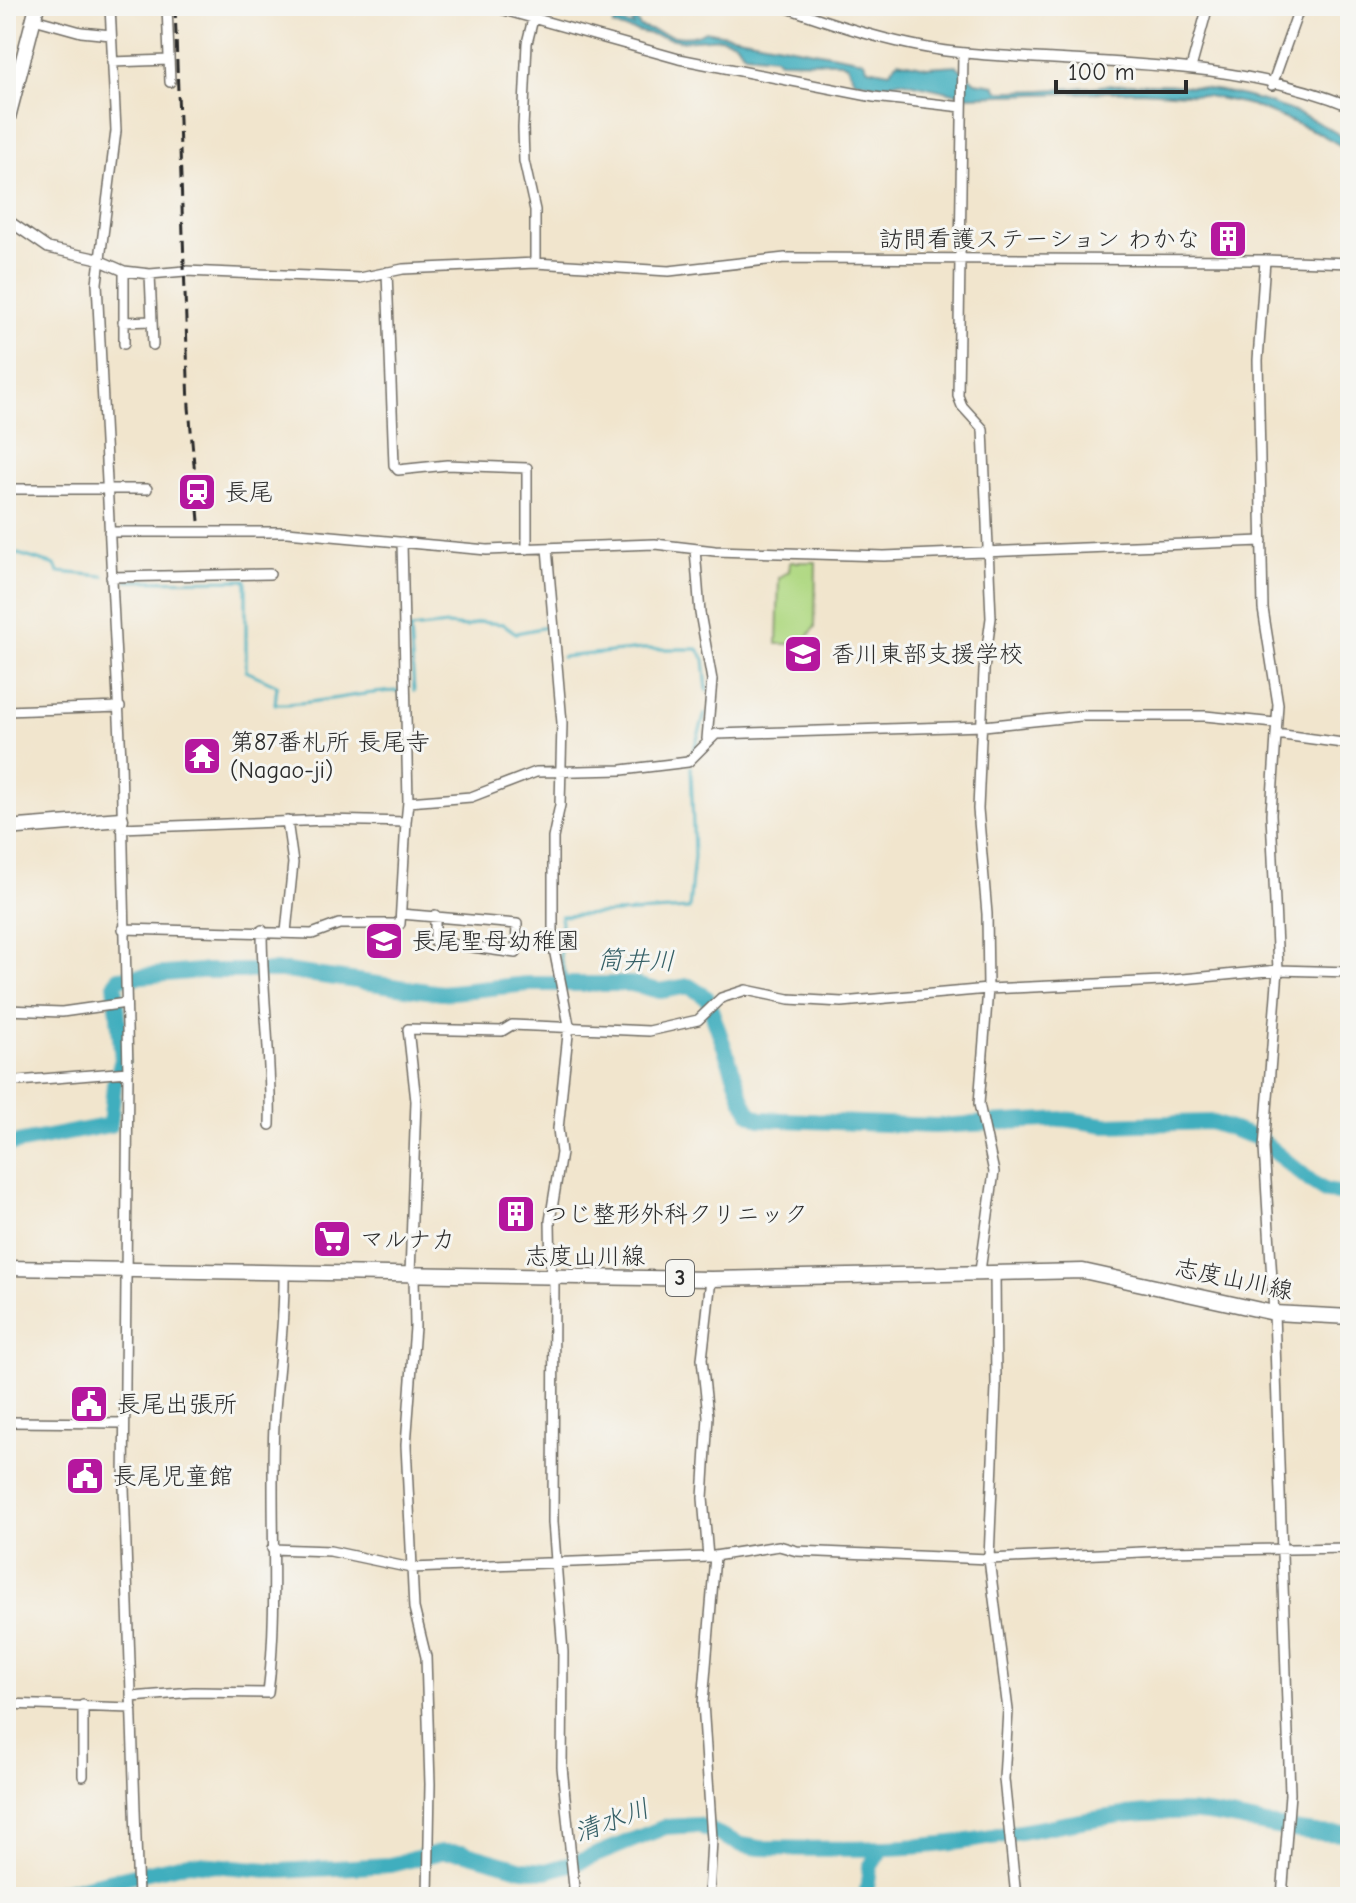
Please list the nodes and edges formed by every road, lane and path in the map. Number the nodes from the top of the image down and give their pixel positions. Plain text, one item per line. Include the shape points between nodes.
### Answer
1 (110, 6) edge
2 (167, 6) edge
3 (490, 6) edge
4 (782, 6) edge
5 (1208, 6) edge
6 (1300, 6) edge
7 (35, 12) edge
8 (533, 19) junction
9 (111, 35) junction
10 (962, 57) junction
11 (169, 60) junction
12 (112, 62) junction
13 (1191, 68) junction
14 (170, 82) dead end
15 (1272, 85) junction
16 (962, 104) junction
17 (1350, 106) edge
18 (6, 125) edge
19 (6, 219) edge
20 (963, 260) junction
21 (1265, 260) junction
22 (99, 262) junction
23 (535, 263) junction
24 (1350, 263) edge
25 (124, 271) junction
26 (387, 272) junction
27 (150, 274) junction
28 (152, 321) junction
29 (123, 322) junction
30 (124, 344) dead end
31 (153, 345) dead end
32 (6, 489) edge
33 (147, 489) dead end
34 (108, 490) junction
35 (109, 532) junction
36 (1262, 541) junction
37 (402, 542) junction
38 (547, 548) junction
39 (527, 549) junction
40 (695, 549) junction
41 (986, 553) junction
42 (270, 574) dead end
43 (111, 577) junction
44 (120, 707) junction
45 (6, 711) edge
46 (1275, 723) junction
47 (984, 726) junction
48 (1276, 734) junction
49 (707, 739) junction
50 (1350, 744) edge
51 (561, 771) junction
52 (408, 802) junction
53 (287, 821) junction
54 (406, 822) junction
55 (121, 823) junction
56 (6, 828) edge
57 (401, 914) junction
58 (435, 915) junction
59 (123, 929) junction
60 (262, 930) junction
61 (286, 932) junction
62 (1278, 970) junction
63 (1350, 972) edge
64 (988, 989) junction
65 (119, 1004) junction
66 (6, 1010) edge
67 (569, 1025) junction
68 (127, 1072) junction
69 (6, 1082) edge
70 (270, 1125) dead end
71 (6, 1268) edge
72 (123, 1270) junction
73 (988, 1271) junction
74 (284, 1272) junction
75 (412, 1275) junction
76 (553, 1278) junction
77 (711, 1279) junction
78 (1274, 1313) junction
79 (1350, 1317) edge
80 (6, 1422) edge
81 (124, 1423) junction
82 (1282, 1548) junction
83 (1350, 1548) edge
84 (272, 1549) junction
85 (712, 1557) junction
86 (989, 1559) junction
87 (555, 1560) junction
88 (411, 1568) junction
89 (132, 1697) junction
90 (6, 1704) edge
91 (83, 1705) junction
92 (132, 1708) junction
93 (83, 1776) dead end
94 (138, 1897) edge
95 (428, 1897) edge
96 (575, 1897) edge
97 (709, 1897) edge
98 (1016, 1897) edge
99 (1282, 1897) edge

1 - 9 street
2 - 11 street
3 - 8 street
4 - 10 street
5 - 13 street
6 - 15 street
7 - 9 street
7 - 18 main road
8 - 16 street via 679,59 874,97
8 - 23 street via 523,128 535,210
9 - 12 street
10 - 13 street
10 - 16 street
11 - 12 street
11 - 14 street
12 - 22 street via 116,131
13 - 15 street
15 - 17 street
16 - 20 street
19 - 22 street via 48,248
20 - 21 street
20 - 23 street via 749,260 694,271
20 - 41 street via 958,396 983,429
21 - 24 street
21 - 36 street via 1258,360
22 - 25 street
22 - 34 street
23 - 26 street
25 - 27 street
25 - 29 street
26 - 27 street via 360,278
26 - 39 street via 394,465 398,470 447,465 527,468
27 - 28 street
28 - 29 street
28 - 31 street
29 - 30 street
32 - 34 street
33 - 34 street
34 - 35 street
35 - 37 street via 287,532
35 - 43 street
36 - 41 street
36 - 46 street via 1263,609 1278,704
37 - 39 street via 441,549
37 - 52 street
38 - 39 street
38 - 40 street via 655,544
38 - 51 street via 561,695
40 - 41 street via 884,556
40 - 49 street via 711,667
41 - 47 street via 991,618
42 - 43 street
43 - 44 street
44 - 45 street
44 - 55 street
46 - 47 street via 1205,716 1081,716
46 - 48 street
47 - 49 street via 729,733
47 - 64 street via 978,809
48 - 50 street
48 - 62 street via 1271,847
49 - 51 street via 688,762
51 - 52 street via 522,775 471,797
51 - 67 street via 553,838 555,960
52 - 54 street
53 - 54 street
53 - 55 street
53 - 61 street via 293,863
54 - 57 street
55 - 56 main road
55 - 59 street
57 - 58 street
57 - 61 street via 400,924 339,924 320,933
58 - 58 street via 435,942 516,953 517,924
59 - 60 street
59 - 65 street via 126,981
60 - 61 street
60 - 70 street
62 - 63 street
62 - 64 street
62 - 78 street via 1264,1148
64 - 67 street via 842,1002 746,990 736,991 689,1023 636,1032
64 - 73 street via 981,1116 994,1172
65 - 66 street via 62,1012
65 - 68 street
67 - 75 street via 512,1025 502,1031 408,1029 416,1101
67 - 76 street via 558,1129 561,1153 550,1221
68 - 69 street
68 - 72 street
71 - 72 main road, 志度山川線 / 3
72 - 74 main road, 志度山川線 / 3
72 - 81 street
73 - 77 main road, 志度山川線 / 3
73 - 78 main road, 志度山川線 / 3 via 1083,1271
73 - 86 street via 996,1371
74 - 75 main road, 志度山川線 / 3
74 - 84 street
75 - 76 main road, 志度山川線 / 3
75 - 88 street via 415,1327 406,1445
76 - 77 main road, 志度山川線 / 3
76 - 87 street
77 - 85 street via 702,1359 708,1416 703,1498
78 - 79 main road, 志度山川線 / 3
78 - 82 street
80 - 81 street
81 - 89 street
82 - 83 street
82 - 86 street
82 - 99 street via 1290,1794
84 - 88 street via 330,1551
84 - 89 street via 274,1650 268,1693
85 - 86 street via 779,1546
85 - 87 street
85 - 97 street via 703,1736 712,1839
86 - 98 street via 1008,1710 1004,1779
87 - 88 street
87 - 96 street via 563,1652 562,1767
88 - 95 street via 426,1657
89 - 92 street
90 - 91 street
91 - 92 street
91 - 93 street
92 - 94 street

